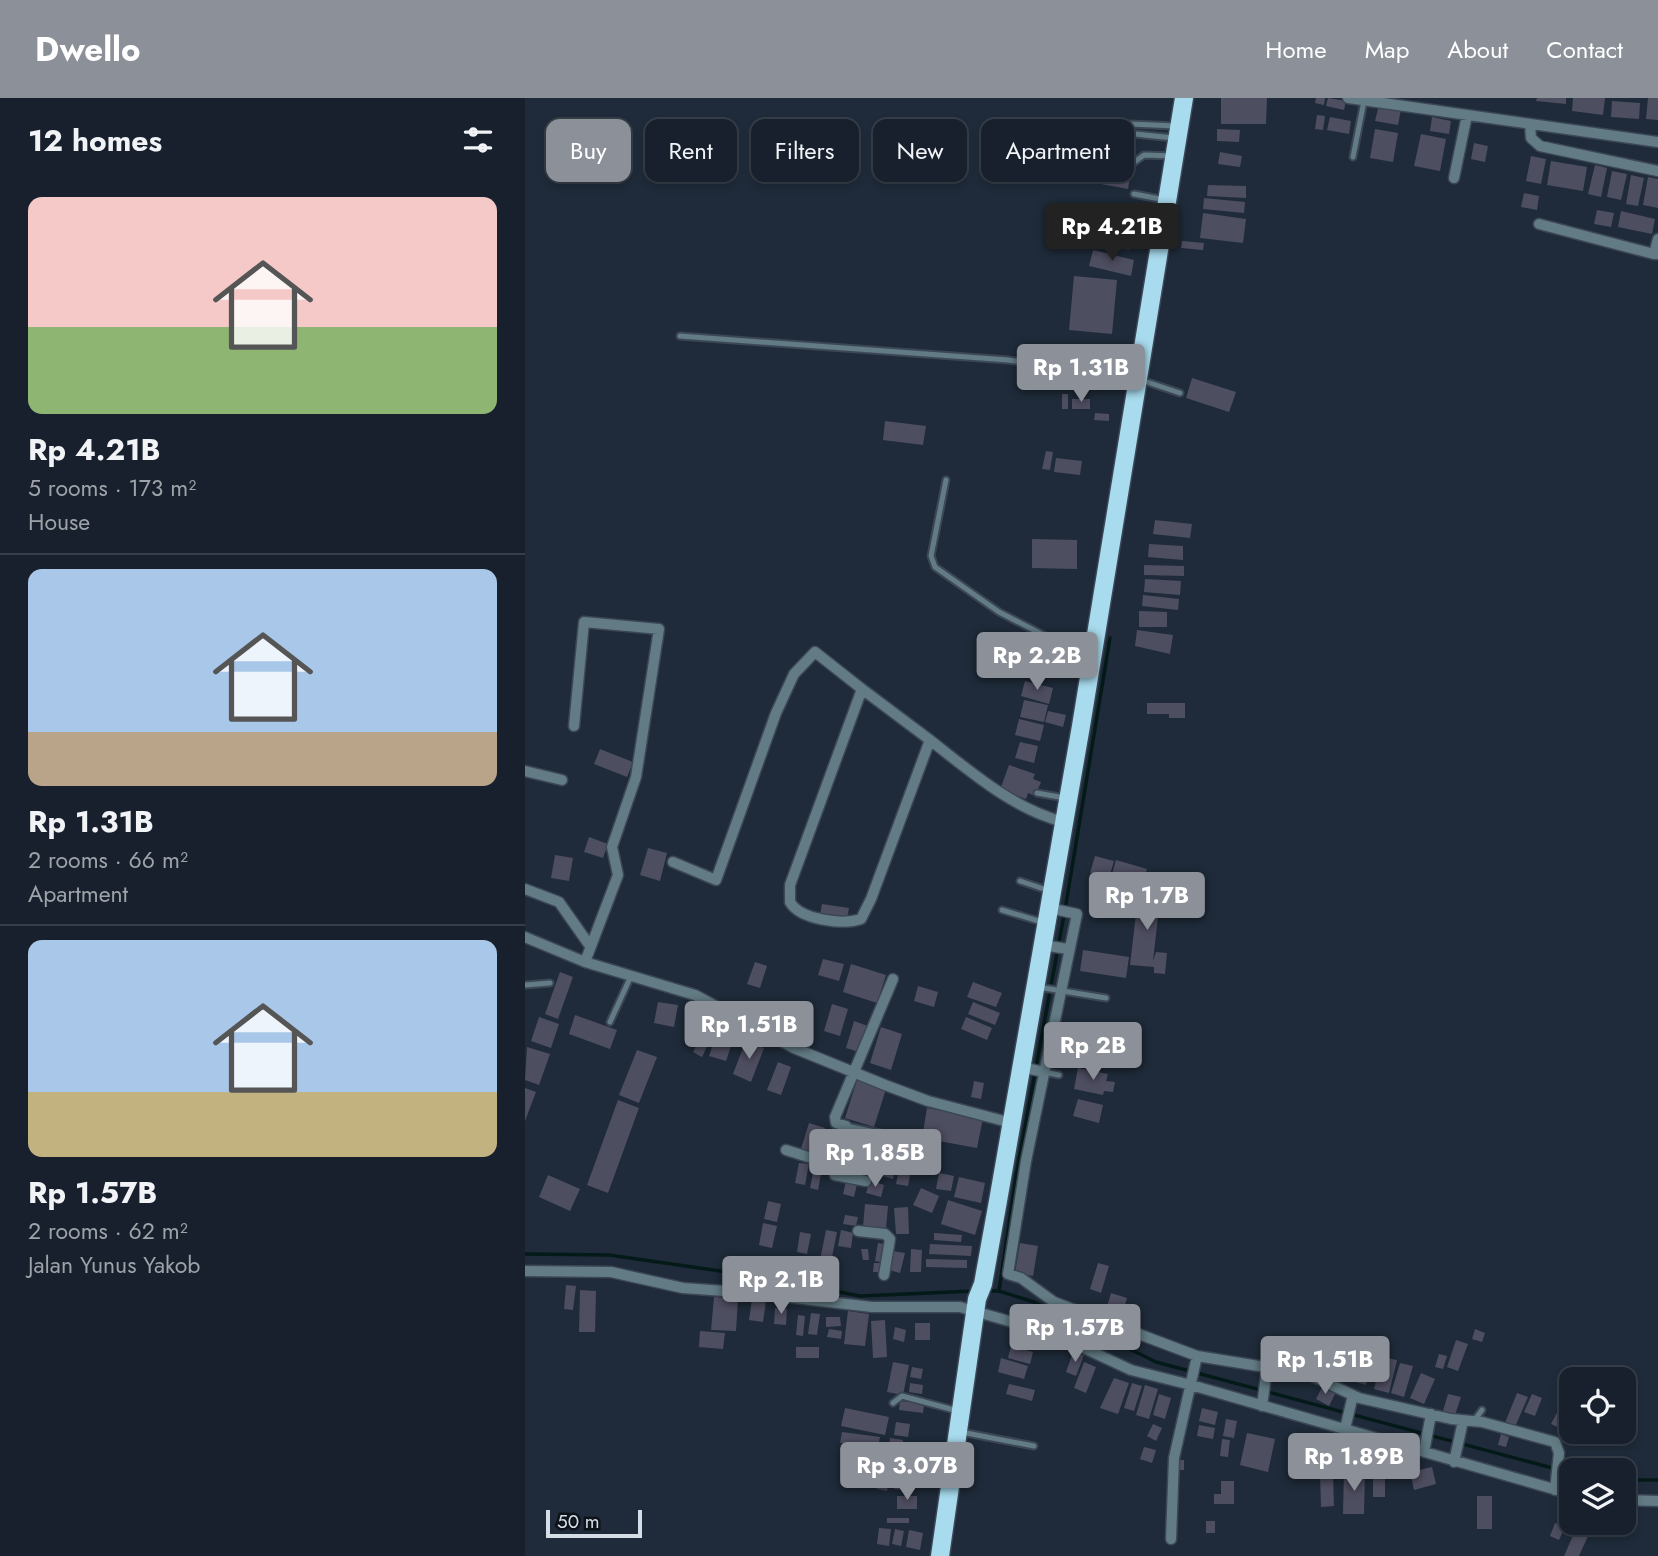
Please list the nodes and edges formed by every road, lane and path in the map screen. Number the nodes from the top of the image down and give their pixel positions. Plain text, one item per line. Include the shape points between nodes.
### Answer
1 (1184, 98) edge
2 (1348, 98) edge
3 (1365, 99) edge
4 (1467, 115) junction
5 (1530, 124) junction
6 (1134, 125) edge
7 (1135, 134) dead end
8 (1177, 140) junction
9 (1658, 142) edge
10 (1353, 157) dead end
11 (1134, 162) edge
12 (1658, 171) edge
13 (1454, 178) dead end
14 (1134, 194) dead end
15 (1167, 201) junction
16 (1164, 219) junction
17 (1120, 222) dead end
18 (1539, 223) dead end
19 (1658, 239) edge
20 (1656, 254) edge
21 (680, 336) dead end
22 (1138, 379) junction
23 (1180, 393) dead end
24 (946, 480) dead end
25 (1092, 660) junction
26 (862, 689) junction
27 (574, 726) dead end
28 (930, 740) junction
29 (525, 771) edge
30 (562, 780) dead end
31 (1037, 793) dead end
32 (1068, 799) junction
33 (1064, 822) junction
34 (673, 862) dead end
35 (1020, 881) dead end
36 (525, 889) edge
37 (1056, 909) junction
38 (1002, 910) dead end
39 (526, 940) edge
40 (590, 946) junction
41 (1056, 947) junction
42 (585, 962) junction
43 (631, 976) junction
44 (893, 979) dead end
45 (550, 984) dead end
46 (525, 985) edge
47 (1039, 987) junction
48 (1058, 990) junction
49 (1106, 998) dead end
50 (610, 1022) dead end
51 (854, 1070) junction
52 (1034, 1070) junction
53 (1059, 1075) dead end
54 (1012, 1123) junction
55 (846, 1126) junction
56 (913, 1140) dead end
57 (786, 1150) dead end
58 (1018, 1157) junction
59 (834, 1165) junction
60 (866, 1181) dead end
61 (859, 1231) dead end
62 (525, 1271) edge
63 (884, 1275) dead end
64 (990, 1282) junction
65 (1062, 1309) junction
66 (1056, 1330) junction
67 (1196, 1361) junction
68 (1267, 1368) junction
69 (1191, 1382) junction
70 (1352, 1398) junction
71 (1262, 1402) junction
72 (893, 1403) dead end
73 (1482, 1410) dead end
74 (960, 1411) junction
75 (1431, 1414) junction
76 (1469, 1421) junction
77 (1346, 1425) junction
78 (957, 1432) junction
79 (1378, 1439) junction
80 (1034, 1446) dead end
81 (1424, 1447) junction
82 (1454, 1462) junction
83 (1376, 1463) dead end
84 (925, 1469) dead end
85 (950, 1482) junction
86 (1555, 1490) junction
87 (1559, 1491) edge
88 (1636, 1500) edge
89 (1658, 1501) edge
90 (1171, 1539) dead end
91 (940, 1556) edge

1 - 8 highway
2 - 3 street
3 - 4 street
3 - 10 lane
4 - 5 street
4 - 13 street
5 - 9 street
5 - 12 street via 1531,138 1540,146
6 - 8 lane
7 - 8 lane
8 - 11 lane
8 - 15 highway
14 - 15 lane
15 - 16 highway
16 - 17 lane via 1142,216
16 - 22 highway
18 - 20 street
19 - 20 street
21 - 22 lane via 1008,360
22 - 23 lane
22 - 25 highway
24 - 25 lane via 931,556 935,567 999,612
25 - 32 highway
26 - 28 street
26 - 28 street via 790,884 793,906 802,913 850,923 861,919
26 - 34 street via 815,652 795,674 776,713 716,880
27 - 40 street via 584,622 659,629 636,777 612,848 618,875
28 - 33 street via 1028,810
29 - 30 street
31 - 32 lane
32 - 33 highway
33 - 37 highway
35 - 37 lane
36 - 40 street via 559,902
37 - 38 lane
37 - 41 highway
37 - 41 street via 1077,914
39 - 42 street
40 - 42 street
41 - 47 highway
41 - 48 street
42 - 43 street
43 - 50 lane
43 - 51 street via 695,995 794,1048
44 - 51 street
45 - 46 lane
47 - 48 lane
47 - 52 highway
48 - 49 lane
48 - 52 street
51 - 54 street via 928,1101
51 - 55 street via 835,1117 838,1124
52 - 53 lane
52 - 54 highway
52 - 58 street
54 - 58 highway
55 - 56 lane
55 - 59 street
57 - 59 street
58 - 64 highway
59 - 60 street via 835,1175
61 - 63 street via 885,1234 890,1239
62 - 64 street via 611,1272 683,1288 872,1307 960,1307
64 - 65 street via 1016,1275
64 - 66 street
64 - 74 highway
65 - 66 street
65 - 67 street
66 - 69 street via 1131,1370
67 - 68 street
67 - 69 street
68 - 70 street via 1308,1374
68 - 71 street
69 - 71 street
69 - 90 street via 1174,1458
70 - 75 street
70 - 77 street
71 - 77 street
72 - 74 lane via 902,1396
73 - 76 lane
74 - 78 highway
75 - 76 street
75 - 81 street
76 - 82 street via 1460,1433
76 - 86 street via 1555,1443 1559,1452
77 - 79 street
78 - 80 lane
78 - 85 highway
79 - 81 street
79 - 83 lane
81 - 82 street
82 - 86 street
84 - 85 lane
85 - 91 highway
86 - 87 street
88 - 89 street

